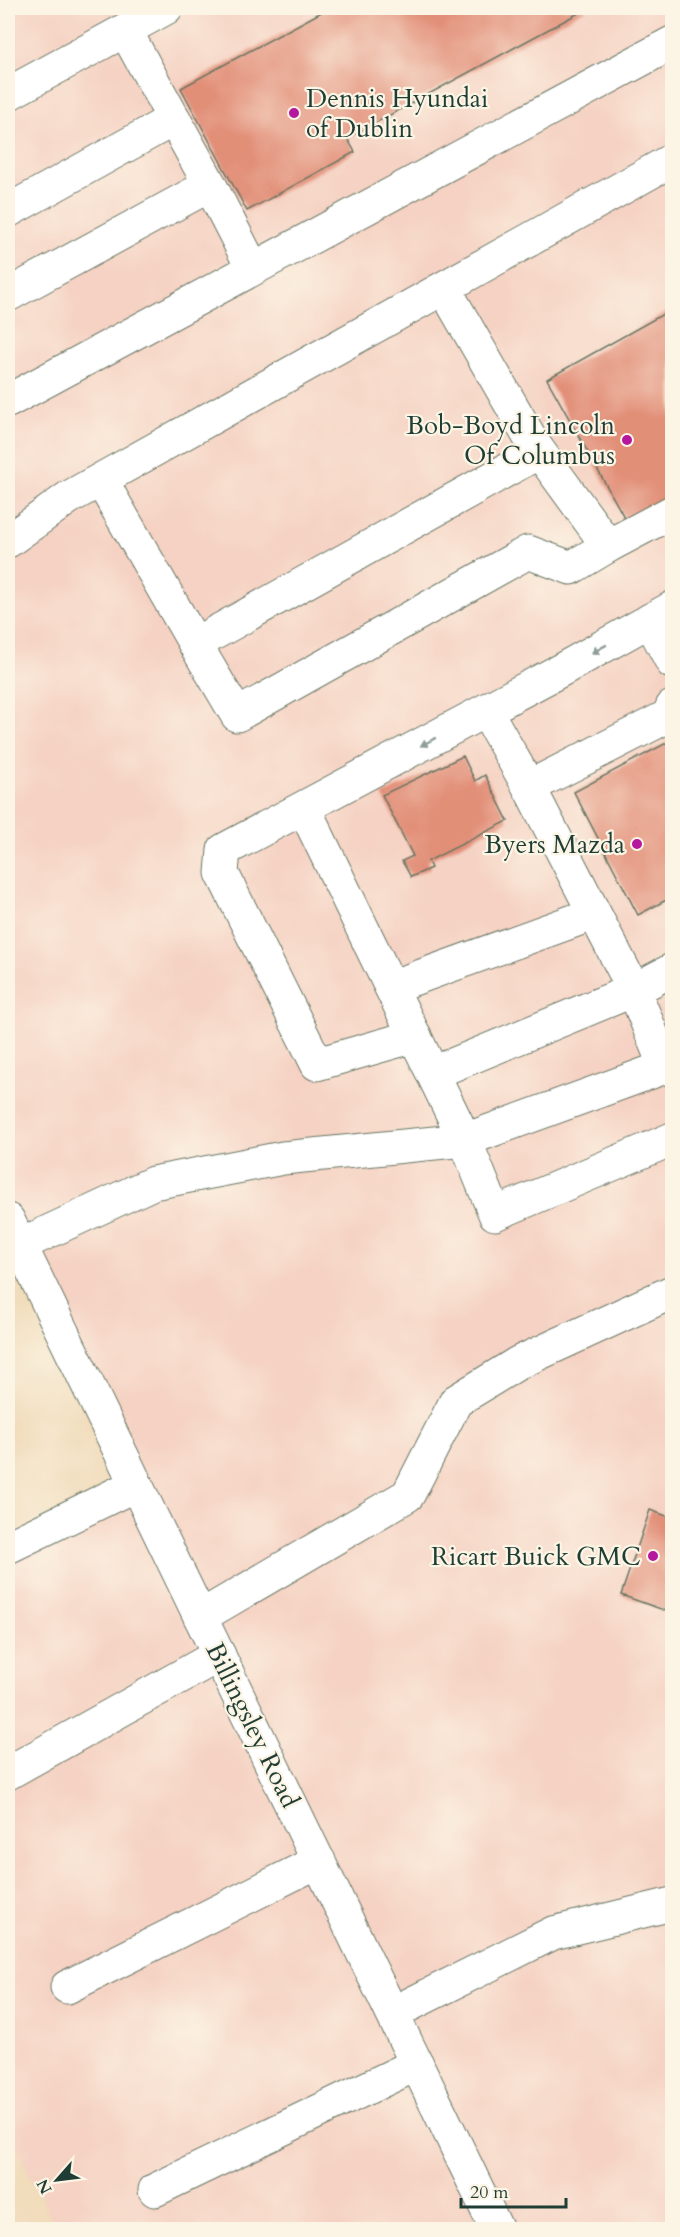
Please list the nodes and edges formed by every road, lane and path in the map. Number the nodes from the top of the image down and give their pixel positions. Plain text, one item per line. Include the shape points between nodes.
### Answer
1 (166, 8) edge
2 (125, 30) junction
3 (672, 43) edge
4 (8, 94) edge
5 (174, 119) junction
6 (672, 160) edge
7 (210, 186) junction
8 (8, 211) edge
9 (252, 267) junction
10 (444, 288) junction
11 (8, 295) edge
12 (8, 401) edge
13 (539, 452) junction
14 (101, 480) junction
15 (672, 512) edge
16 (8, 541) edge
17 (608, 546) junction
18 (661, 614) edge
19 (195, 644) junction
20 (672, 662) edge
21 (672, 707) edge
22 (486, 711) junction
23 (529, 787) junction
24 (304, 808) junction
25 (593, 914) junction
26 (672, 970) edge
27 (391, 987) junction
28 (634, 990) junction
29 (415, 1036) junction
30 (669, 1064) edge
31 (433, 1073) junction
32 (672, 1139) edge
33 (465, 1140) junction
34 (14, 1233) edge
35 (672, 1292) edge
36 (135, 1485) junction
37 (8, 1547) edge
38 (200, 1617) junction
39 (219, 1654) junction
40 (8, 1773) edge
41 (319, 1862) junction
42 (672, 1904) edge
43 (67, 1987) dead end
44 (393, 2013) junction
45 (417, 2064) junction
46 (155, 2190) dead end
47 (497, 2229) edge

1 - 2 street
2 - 4 street
2 - 5 street
3 - 9 street
5 - 7 street
5 - 8 street
6 - 10 street
7 - 9 street
7 - 11 street
9 - 12 street
10 - 13 street
10 - 14 street
13 - 17 street
13 - 19 street
14 - 16 street via 68,498
14 - 19 street
15 - 17 street
17 - 19 street via 571,568 528,552 237,715
18 - 20 street
18 -> 22 street
21 - 23 street via 670,715
22 - 23 street
22 -> 24 street
23 - 25 street
24 - 27 street
24 - 29 street via 224,850 222,873 317,1064
25 - 27 street
25 - 28 street
26 - 28 street
27 - 29 street
28 - 30 street
28 - 31 street
29 - 31 street
30 - 33 street
31 - 33 street
32 - 33 street via 495,1214
33 - 34 street via 283,1158 153,1184
34 - 36 street, Billingsley Road
35 - 38 street via 518,1363 456,1401 408,1495
36 - 37 street
36 - 38 street, Billingsley Road
38 - 39 street, Billingsley Road
39 - 40 street
39 - 41 street, Billingsley Road
41 - 43 street
41 - 44 street, Billingsley Road
42 - 44 street via 553,1933
44 - 45 street, Billingsley Road
45 - 46 street
45 - 47 street, Billingsley Road

